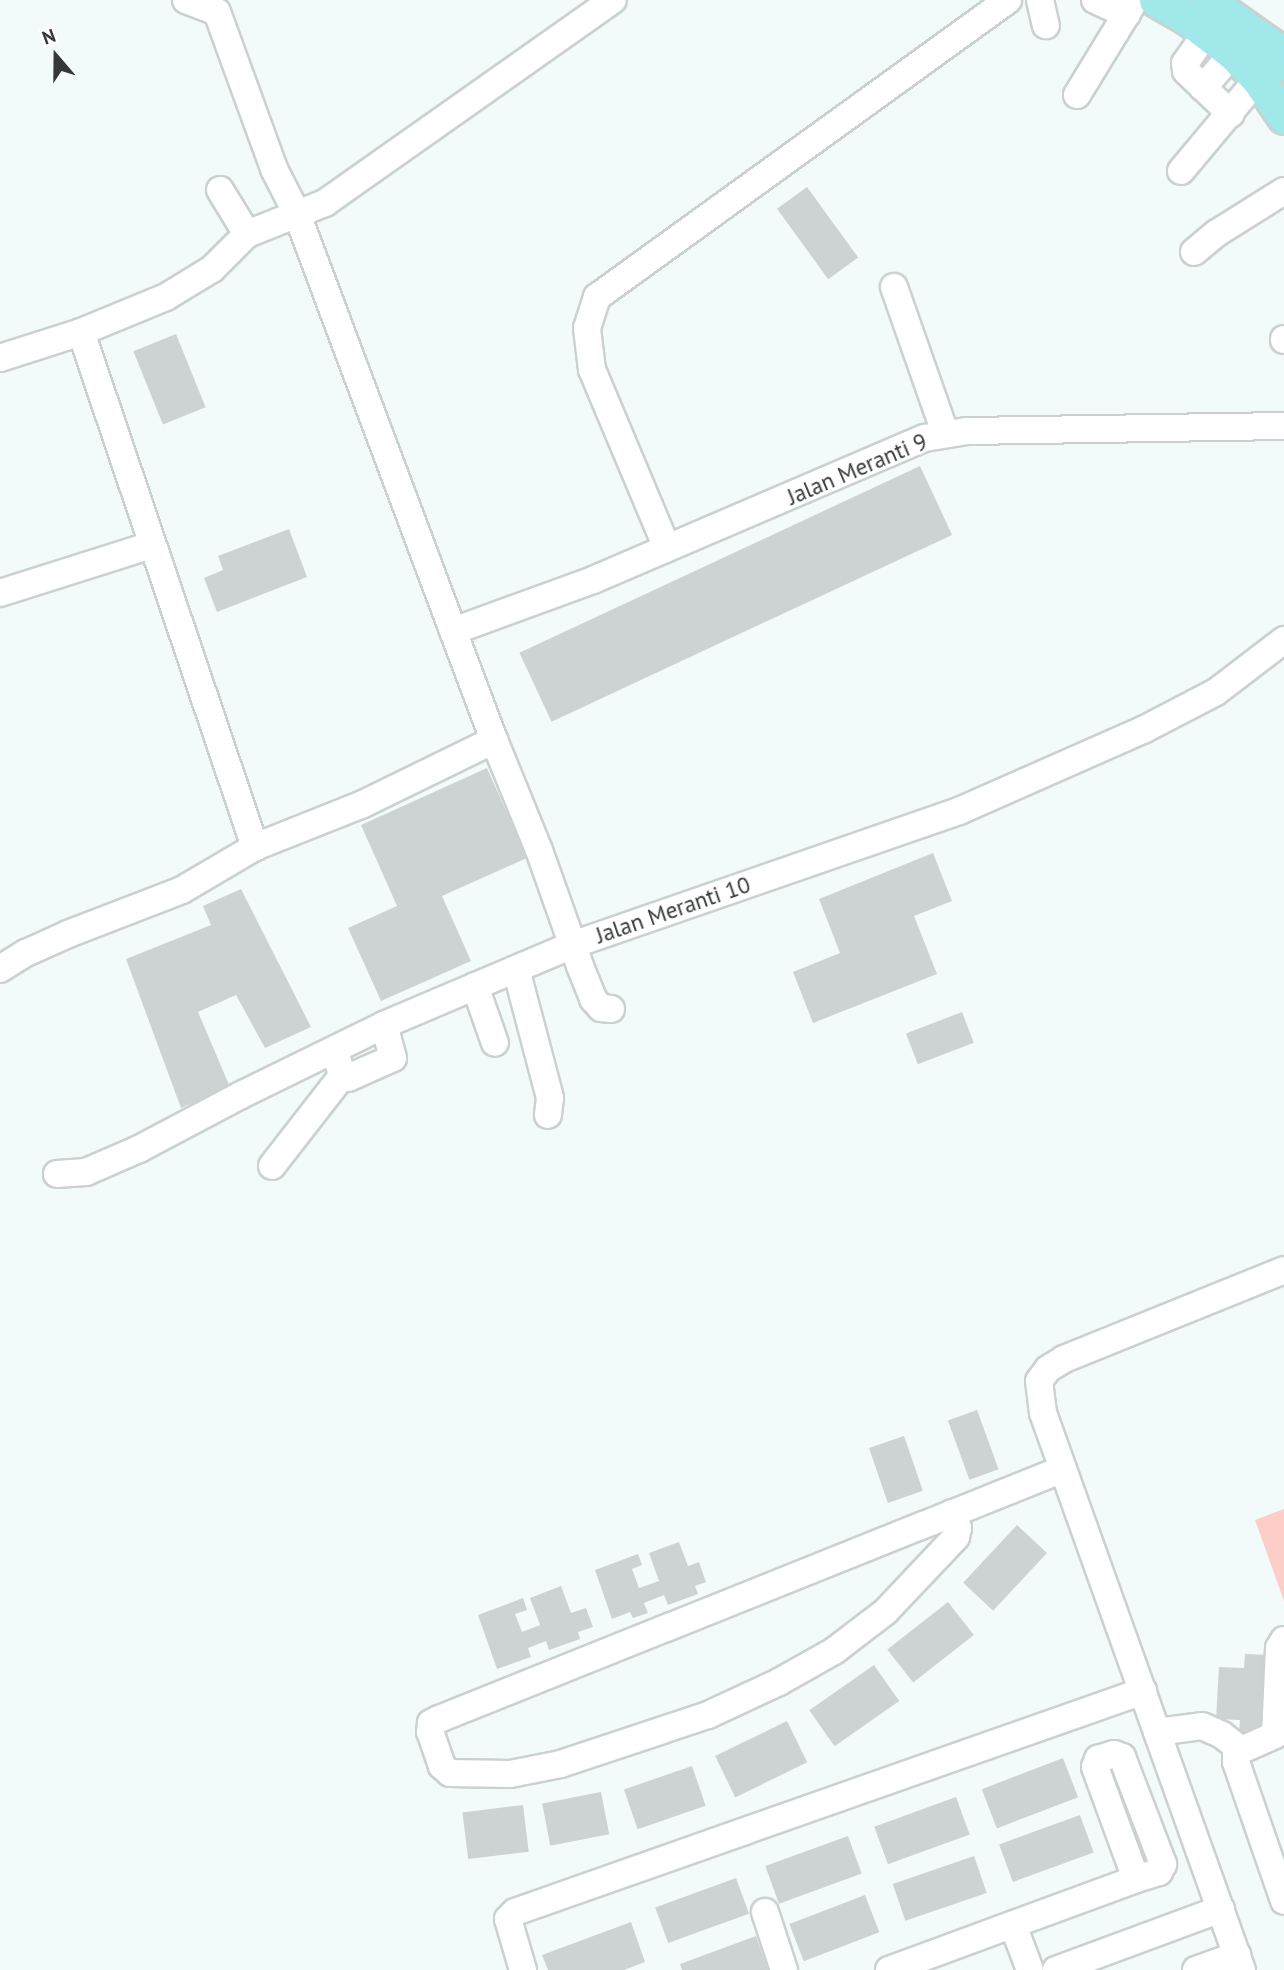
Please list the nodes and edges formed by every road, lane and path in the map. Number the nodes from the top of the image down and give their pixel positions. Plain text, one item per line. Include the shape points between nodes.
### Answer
1 (186, 0) edge
2 (613, 0) edge
3 (1008, 0) edge
4 (1095, 0) edge
5 (1156, 0) edge
6 (227, 6) edge
7 (1131, 8) edge
8 (1207, 16) edge
9 (1233, 53) junction
10 (1274, 56) edge
11 (1203, 88) junction
12 (1076, 94) dead end
13 (1231, 114) junction
14 (1284, 117) edge
15 (1181, 171) dead end
16 (220, 190) dead end
17 (1284, 191) edge
18 (297, 214) junction
19 (247, 234) junction
20 (1195, 252) dead end
21 (894, 287) dead end
22 (81, 332) junction
23 (0, 358) edge
24 (1284, 426) edge
25 (945, 433) junction
26 (151, 545) junction
27 (667, 548) junction
28 (0, 593) edge
29 (453, 631) junction
30 (1284, 640) edge
31 (494, 740) junction
32 (255, 848) junction
33 (575, 944) junction
34 (0, 969) edge
35 (516, 969) junction
36 (475, 986) junction
37 (611, 1009) dead end
38 (384, 1025) junction
39 (495, 1043) dead end
40 (335, 1050) junction
41 (342, 1076) junction
42 (548, 1115) dead end
43 (272, 1166) dead end
44 (57, 1174) dead end
45 (1284, 1270) edge
46 (1063, 1469) junction
47 (952, 1513) junction
48 (1284, 1640) edge
49 (1143, 1691) junction
50 (1157, 1732) junction
51 (1279, 1735) edge
52 (1241, 1750) junction
53 (1136, 1879) dead end
54 (1284, 1901) edge
55 (1221, 1909) junction
56 (765, 1912) dead end
57 (1013, 1925) junction
58 (1240, 1963) edge
59 (523, 1970) edge
60 (784, 1970) edge
61 (889, 1970) edge
62 (1030, 1970) edge
63 (1056, 1970) edge
64 (1196, 1970) edge

1 - 6 street
2 - 18 street via 325,203
3 - 27 street via 597,297 587,328 592,370
4 - 7 street
5 - 8 main road
6 - 18 street via 274,169
7 - 12 street
8 - 9 main road
8 - 10 main road
8 - 11 street via 1185,63 1186,71
9 - 10 main road
9 - 11 street
10 - 13 street
10 - 14 main road
11 - 13 street
13 - 15 street
16 - 19 street
17 - 20 street
18 - 19 street
18 - 29 street
19 - 22 street via 212,269 166,297
21 - 25 street
22 - 23 street
22 - 26 street
24 - 25 street, Jalan Meranti 9
25 - 27 street, Jalan Meranti 9
26 - 28 street
26 - 32 street
27 - 29 street, Jalan Meranti 9
29 - 31 street
30 - 33 street, Jalan Meranti 10 via 1216,692 1143,730 959,811
31 - 32 street via 363,804
31 - 33 street
32 - 34 street via 182,890 68,934
33 - 35 street, Jalan Meranti 10
33 - 37 street via 593,999 601,1008
35 - 36 street, Jalan Meranti 10
35 - 42 street via 550,1098
36 - 38 street, Jalan Meranti 10
36 - 39 street
38 - 40 street, Jalan Meranti 10
38 - 41 street via 393,1058 348,1078
40 - 41 street
40 - 44 street, Jalan Meranti 10 via 139,1149 86,1172
41 - 43 street
45 - 46 street via 1048,1369 1040,1381 1040,1398
46 - 47 street
46 - 49 street
47 - 47 street via 956,1536 885,1612 834,1651 779,1682 708,1715 561,1764 498,1774 450,1773 442,1766 430,1732 431,1723 439,1719
48 - 51 street via 1279,1648
49 - 50 street
49 - 59 street via 515,1912 508,1919
50 - 52 street via 1202,1726
50 - 55 street
51 - 52 street
52 - 54 street via 1236,1762
53 - 57 street
55 - 58 street
55 - 63 street
56 - 60 street
57 - 61 street
57 - 62 street
58 - 64 street

